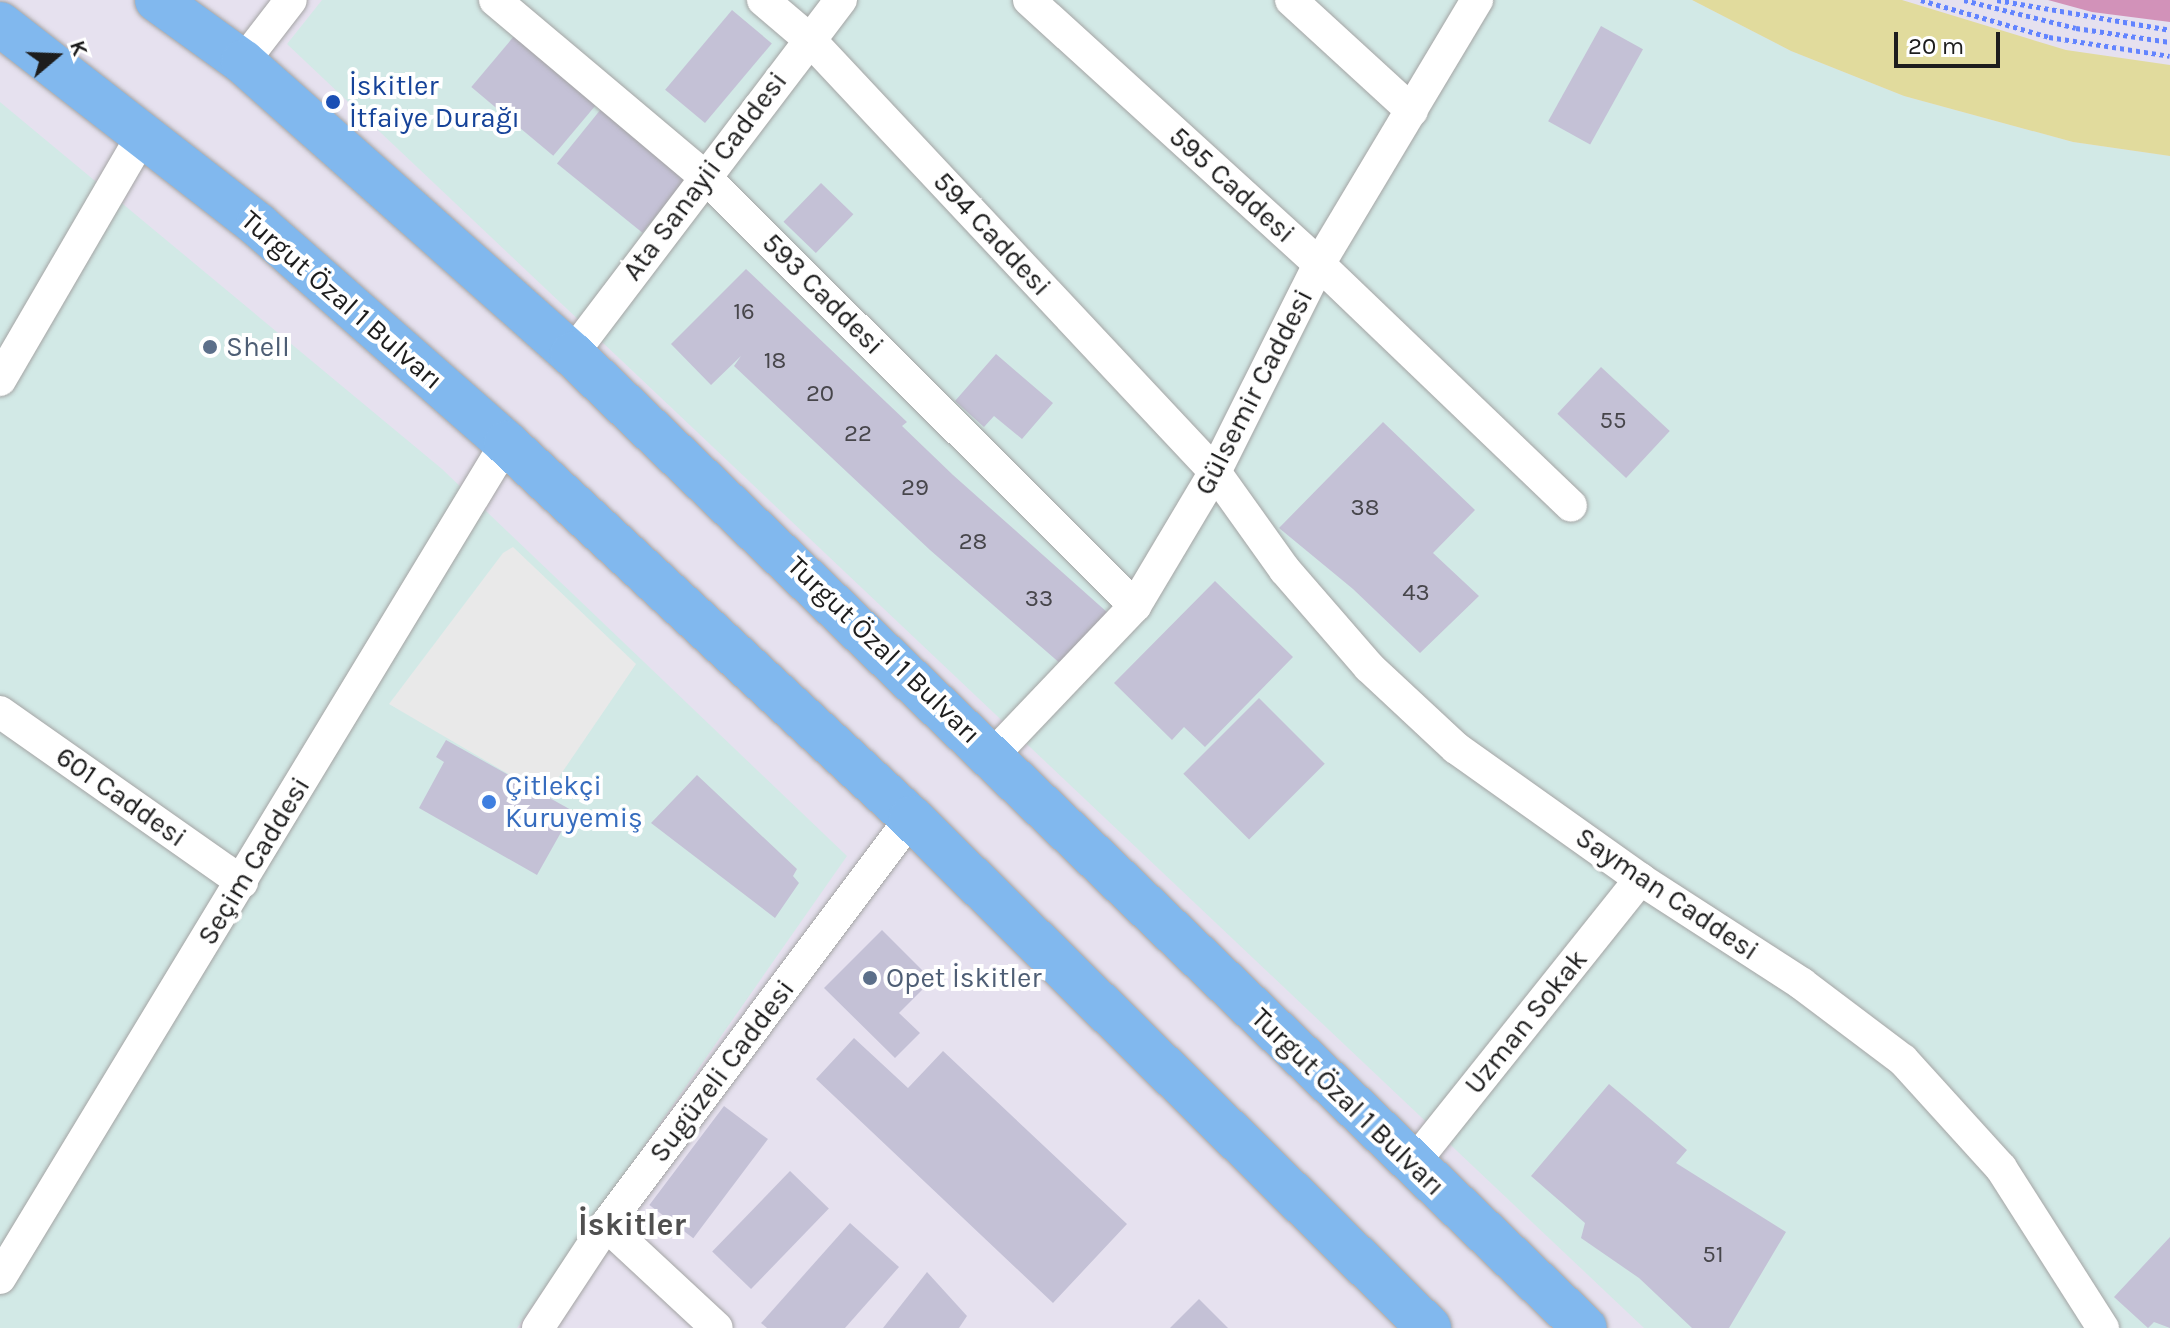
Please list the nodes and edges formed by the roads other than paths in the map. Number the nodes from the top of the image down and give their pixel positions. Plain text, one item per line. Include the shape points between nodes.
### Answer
1 (157, 0) edge
2 (291, 0) edge
3 (495, 0) edge
4 (763, 0) edge
5 (841, 0) edge
6 (1029, 0) edge
7 (1291, 0) edge
8 (1477, 0) edge
9 (0, 24) edge
10 (810, 40) junction
11 (243, 62) junction
12 (1412, 111) junction
13 (143, 134) junction
14 (703, 175) junction
15 (1319, 264) junction
16 (572, 354) junction
17 (0, 380) edge
18 (506, 443) junction
19 (1215, 472) junction
20 (1571, 506) dead end
21 (1135, 606) junction
22 (0, 712) edge
23 (993, 755) junction
24 (911, 818) junction
25 (1640, 879) junction
26 (242, 882) junction
27 (1412, 1165) junction
28 (606, 1225) junction
29 (0, 1278) edge
30 (538, 1328) edge
31 (717, 1328) edge
32 (1429, 1328) edge
33 (1585, 1328) edge
34 (2103, 1328) edge

1 - 11 highway, Turgut Özal 1 Bulvarı
2 - 11 street
3 - 14 street, 593 Caddesi
4 - 10 street, 594 Caddesi
5 - 10 street, Ata Sanayii Caddesi
6 - 15 street, 595 Caddesi
7 - 12 street
8 - 12 street, Gülsemir Caddesi
9 - 13 highway, Turgut Özal 1 Bulvarı
10 - 14 street, Ata Sanayii Caddesi
10 - 19 street, 594 Caddesi
11 - 16 highway, Turgut Özal 1 Bulvarı
12 - 15 street, Gülsemir Caddesi
13 - 17 street
13 - 18 highway, Turgut Özal 1 Bulvarı via 267,233
14 - 16 street, Ata Sanayii Caddesi
14 - 21 street, 593 Caddesi
15 - 19 street, Gülsemir Caddesi
15 - 20 street, 595 Caddesi
16 - 23 highway, Turgut Özal 1 Bulvarı
18 - 24 highway, Turgut Özal 1 Bulvarı
18 - 26 street, Seçim Caddesi
19 - 21 street, Gülsemir Caddesi
19 - 25 street, Sayman Caddesi via 1285,570 1369,667 1456,748
21 - 23 street, Gülsemir Caddesi
22 - 26 street, 601 Caddesi
23 - 27 highway, Turgut Özal 1 Bulvarı
24 - 28 street, Sugüzeli Caddesi
24 - 32 highway, Turgut Özal 1 Bulvarı
25 - 27 street, Uzman Sokak
25 - 34 street, Sayman Caddesi via 1802,984 1903,1060 2001,1168
26 - 29 street, Seçim Caddesi
27 - 33 highway, Turgut Özal 1 Bulvarı
28 - 30 street, Sugüzeli Caddesi
28 - 31 street

